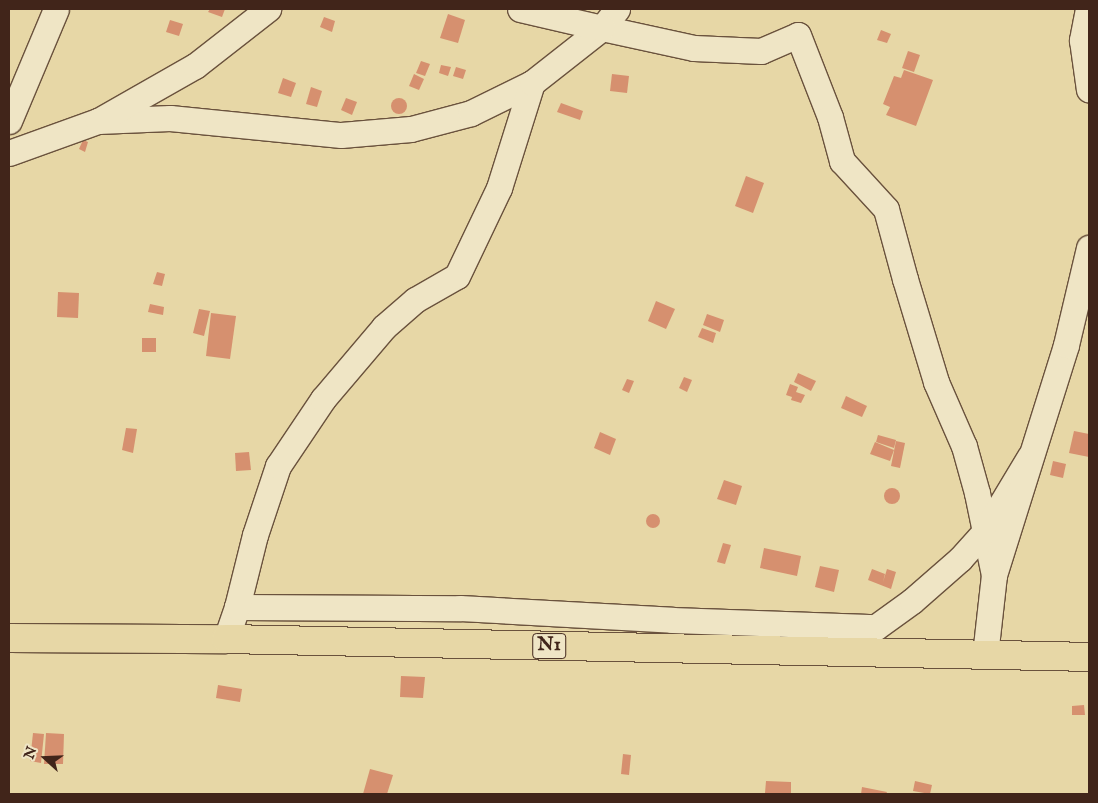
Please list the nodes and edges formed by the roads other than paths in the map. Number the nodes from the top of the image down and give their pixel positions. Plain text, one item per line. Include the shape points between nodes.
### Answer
1 (56, 9) edge
2 (268, 9) edge
3 (520, 9) edge
4 (617, 9) edge
5 (1088, 9) edge
6 (602, 28) junction
7 (532, 83) junction
8 (1089, 90) edge
9 (98, 120) junction
10 (9, 121) edge
11 (9, 153) edge
12 (1089, 248) edge
13 (1089, 308) edge
14 (1066, 345) junction
15 (1030, 456) junction
16 (985, 531) junction
17 (994, 575) junction
18 (237, 607) junction
19 (9, 638) edge
20 (226, 639) junction
21 (985, 655) junction
22 (1089, 657) edge

1 - 10 street
2 - 9 street via 195,66
3 - 6 street
4 - 6 street
5 - 8 street via 1082,40
6 - 7 street
6 - 16 street via 694,48 761,51 798,35 830,117 842,161 886,209 936,382 964,446
7 - 9 street via 470,113 411,129 341,135 170,118
7 - 18 street via 499,188 457,276 415,300 384,327 324,398 278,466 255,534
9 - 11 street
12 - 14 street
13 - 14 street
14 - 15 street
15 - 16 street
15 - 17 street
16 - 17 street
16 - 18 street via 960,559 876,627 460,608
17 - 21 street
18 - 20 street
19 - 20 main road, N1
20 - 21 main road, N1
21 - 22 main road, N1

